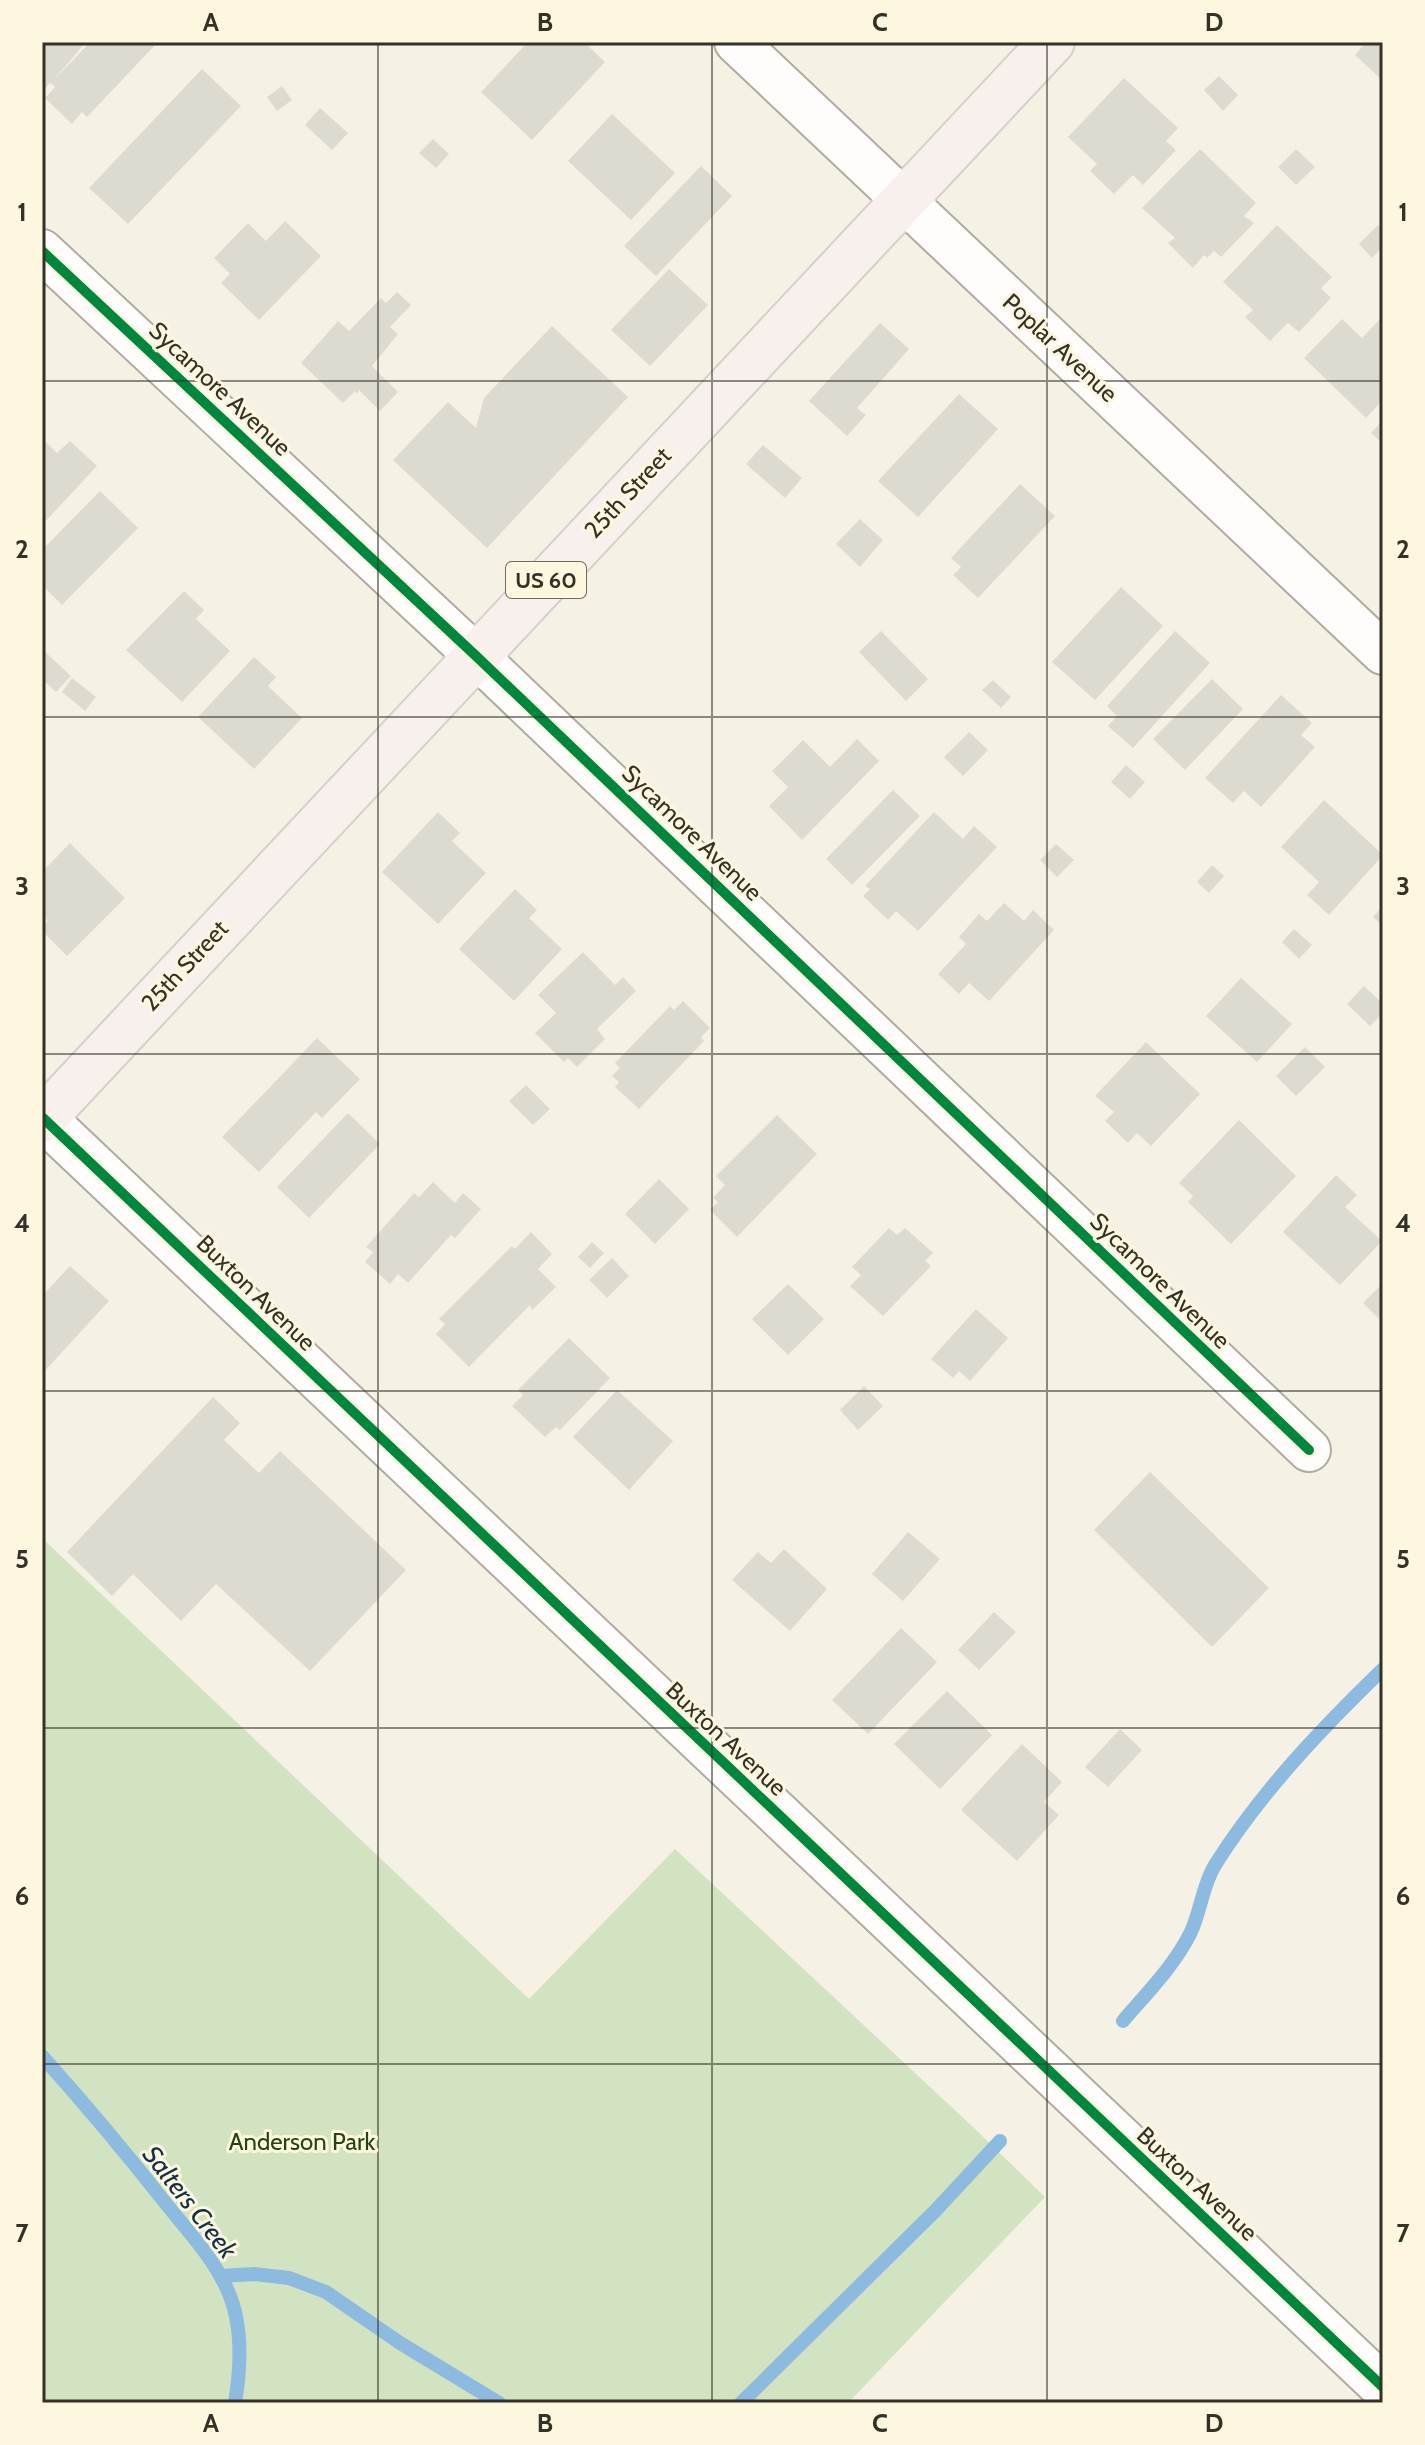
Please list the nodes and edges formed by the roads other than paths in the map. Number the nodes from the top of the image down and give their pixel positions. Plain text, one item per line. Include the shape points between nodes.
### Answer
1 (736, 42) edge
2 (1052, 42) edge
3 (905, 201) junction
4 (42, 251) edge
5 (1383, 653) edge
6 (475, 655) junction
7 (43, 1119) edge
8 (1309, 1450) dead end
9 (1383, 2387) edge

1 - 3 street, Poplar Avenue
2 - 3 main road, 25th Street / US 60
3 - 5 street, Poplar Avenue
3 - 6 main road, 25th Street / US 60
4 - 6 street, Sycamore Avenue
6 - 7 main road, 25th Street / US 60
6 - 8 street, Sycamore Avenue
7 - 9 street, Buxton Avenue

